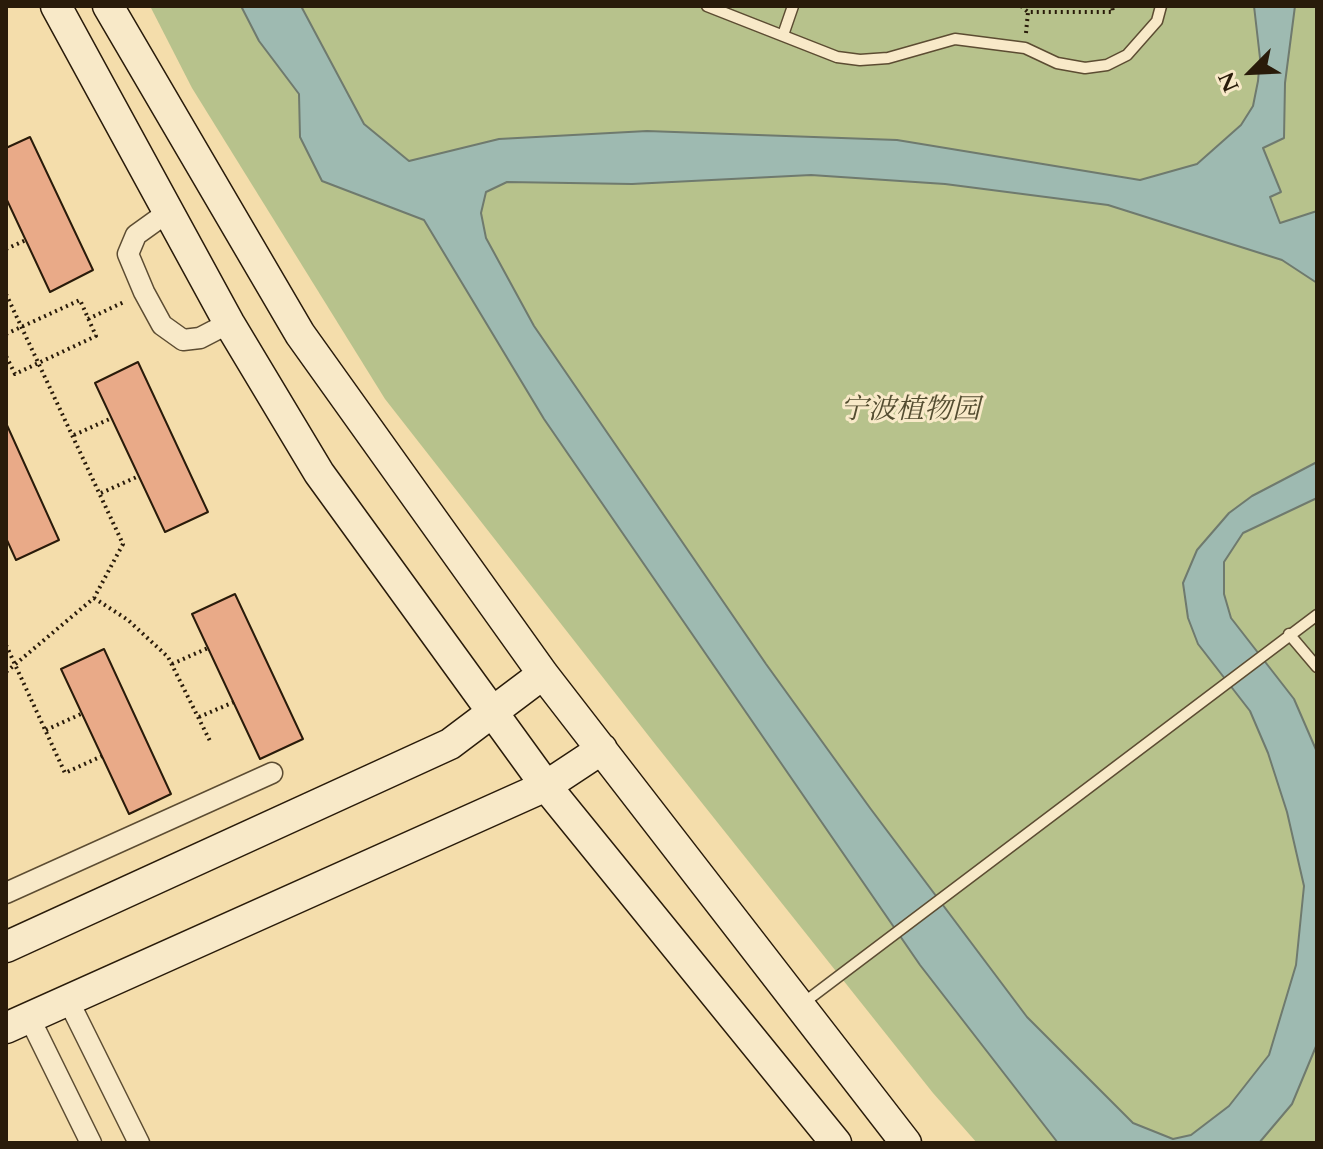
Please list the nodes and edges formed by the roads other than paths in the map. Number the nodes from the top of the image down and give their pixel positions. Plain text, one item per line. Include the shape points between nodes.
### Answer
1 (56, 6) edge
2 (108, 6) edge
3 (707, 6) edge
4 (793, 6) edge
5 (1161, 6) edge
6 (783, 35) junction
7 (168, 212) junction
8 (229, 323) junction
9 (1317, 615) edge
10 (1289, 634) junction
11 (1317, 667) edge
12 (543, 674) junction
13 (492, 712) junction
14 (602, 749) junction
15 (272, 773) dead end
16 (546, 786) junction
17 (6, 893) edge
18 (6, 947) edge
19 (68, 1000) junction
20 (798, 1007) junction
21 (17, 1022) edge
22 (91, 1143) edge
23 (139, 1143) edge
24 (836, 1143) edge
25 (906, 1143) edge

1 - 7 street
2 - 12 street via 300,334
3 - 6 lane
4 - 6 lane
5 - 6 lane via 1157,21 1127,55 1085,68 1057,63 1025,48 955,39 888,58 860,60 805,47
7 - 8 street
7 - 8 street via 136,235 128,254 162,325 183,340 200,338
8 - 13 street via 319,473
9 - 10 lane
10 - 11 lane
10 - 20 lane
12 - 13 street
12 - 14 street
13 - 16 street
13 - 18 street via 450,744
14 - 16 street
14 - 20 street
15 - 17 street
16 - 19 street
16 - 24 street
19 - 21 street
19 - 23 street
20 - 25 street
21 - 22 street

